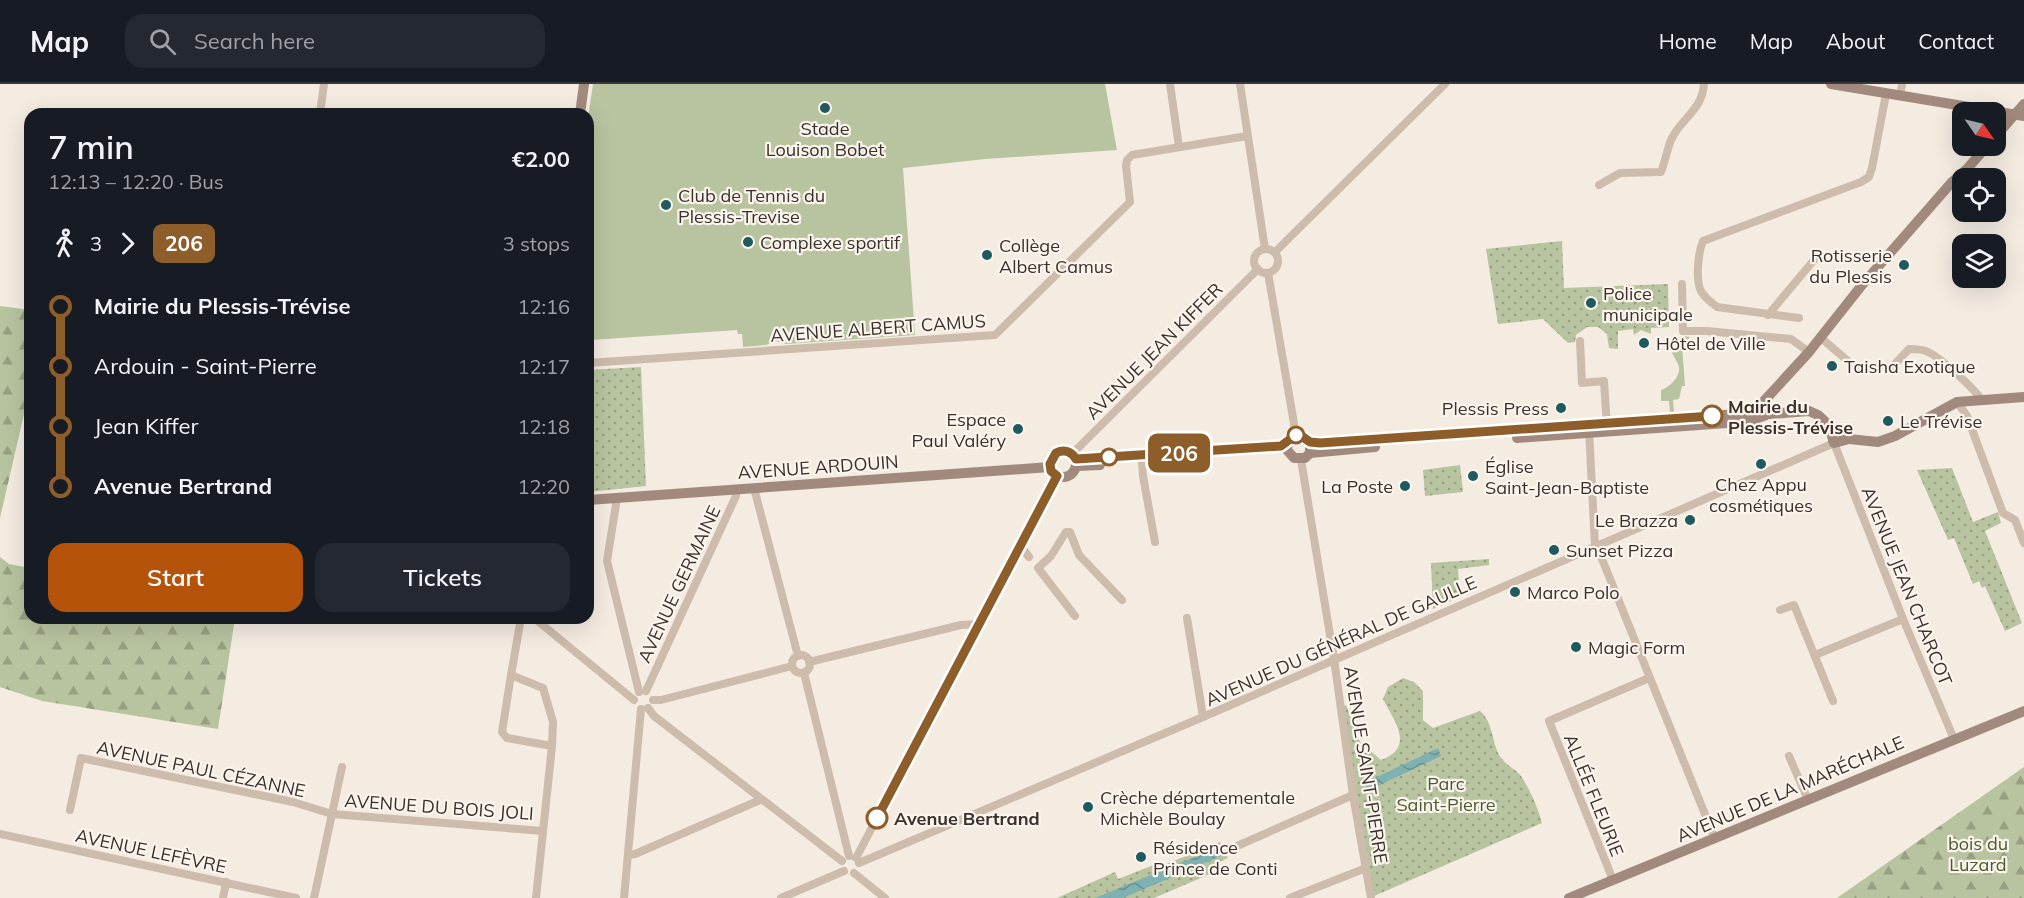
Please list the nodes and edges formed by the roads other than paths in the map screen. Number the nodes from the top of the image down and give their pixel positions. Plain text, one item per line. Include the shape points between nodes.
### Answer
1 (324, 84) edge
2 (584, 84) edge
3 (1170, 84) edge
4 (1240, 84) edge
5 (1444, 84) edge
6 (1704, 84) edge
7 (1832, 84) edge
8 (1902, 84) edge
9 (1886, 94) junction
10 (1900, 96) junction
11 (2024, 104) edge
12 (321, 108) edge
13 (581, 108) edge
14 (2015, 115) edge
15 (1247, 136) junction
16 (1179, 147) junction
17 (1973, 156) edge
18 (1978, 156) edge
19 (1963, 168) edge
20 (1968, 168) edge
21 (1952, 182) edge
22 (1599, 185) dead end
23 (1265, 249) junction
24 (1275, 252) junction
25 (1814, 260) dead end
26 (1258, 269) junction
27 (1268, 273) junction
28 (1682, 285) dead end
29 (1768, 315) junction
30 (1799, 318) dead end
31 (1820, 337) junction
32 (1580, 341) dead end
33 (1809, 352) junction
34 (594, 363) edge
35 (1780, 385) junction
36 (2024, 397) edge
37 (1982, 400) junction
38 (1957, 402) junction
39 (1753, 413) junction
40 (1770, 414) junction
41 (1829, 425) junction
42 (1607, 427) junction
43 (1589, 429) junction
44 (1292, 439) junction
45 (1849, 439) junction
46 (1834, 443) junction
47 (1307, 451) junction
48 (1289, 454) junction
49 (1075, 460) junction
50 (1142, 462) junction
51 (1053, 472) junction
52 (754, 488) junction
53 (736, 490) junction
54 (617, 498) junction
55 (594, 500) edge
56 (1155, 542) dead end
57 (2024, 543) edge
58 (1020, 545) junction
59 (1595, 546) junction
60 (1029, 557) dead end
61 (1122, 600) dead end
62 (1780, 610) dead end
63 (1075, 616) dead end
64 (1187, 618) dead end
65 (1903, 619) junction
66 (520, 624) edge
67 (541, 624) edge
68 (979, 624) junction
69 (1815, 654) junction
70 (798, 656) junction
71 (1334, 659) junction
72 (810, 662) junction
73 (792, 666) junction
74 (804, 673) junction
75 (511, 675) junction
76 (1649, 678) junction
77 (642, 691) junction
78 (634, 699) junction
79 (653, 700) junction
80 (1833, 701) dead end
81 (644, 709) junction
82 (2024, 711) edge
83 (1203, 717) junction
84 (1954, 739) junction
85 (552, 746) junction
86 (1789, 756) dead end
87 (342, 767) dead end
88 (1353, 795) junction
89 (760, 800) junction
90 (1808, 800) junction
91 (70, 810) dead end
92 (332, 814) junction
93 (543, 831) junction
94 (0, 834) edge
95 (1715, 839) junction
96 (1237, 846) dead end
97 (628, 855) junction
98 (852, 860) junction
99 (1366, 868) junction
100 (844, 871) junction
101 (854, 873) junction
102 (1613, 880) junction
103 (226, 882) junction
104 (223, 898) edge
105 (296, 898) edge
106 (314, 898) edge
107 (536, 898) edge
108 (624, 898) edge
109 (782, 898) edge
110 (885, 898) edge
111 (1290, 898) edge
112 (1371, 898) edge
113 (1569, 898) edge

1 - 12 street
2 - 13 street
3 - 16 street
4 - 15 street
5 - 24 street
6 - 22 street via 1695,110 1672,139 1661,172 1620,173
7 - 9 street
8 - 10 street
9 - 10 street
9 - 29 street via 1869,177 1703,241 1698,252 1700,289 1707,299 1716,307
10 - 14 street
11 - 14 street
15 - 16 street, AVENUE ALBERT CAMUS
15 - 23 street
16 - 34 street, AVENUE ALBERT CAMUS via 1132,155 1127,160 1130,202 995,335
17 - 19 street
18 - 20 street
21 - 31 street
23 - 24 street
23 - 26 street via 1255,256
24 - 27 street via 1278,264
25 - 29 street
26 - 27 street
26 - 49 street, AVENUE JEAN KIFFER
27 - 44 street
28 - 33 street via 1683,331 1791,339
29 - 30 street
31 - 33 street
31 - 37 street via 1856,368 1892,366 1910,349 1927,351
32 - 42 street via 1582,383 1604,381
33 - 35 street
35 - 39 street
35 - 40 street
36 - 37 street
37 - 38 street
38 - 45 street via 1878,442
38 - 57 street via 1967,416 2003,513 2015,520
39 - 40 street
39 - 42 street
40 - 41 street via 1809,411
40 - 42 street via 1741,422
41 - 45 street
41 - 46 street
42 - 43 street
43 - 47 street via 1320,443
43 - 59 street
44 - 47 street via 1305,436
44 - 48 street
44 - 49 street via 1281,446
45 - 46 street
46 - 59 street, AVENUE DU GÉNÉRAL DE GAULLE
46 - 65 street, AVENUE JEAN CHARCOT
47 - 48 street via 1294,458
47 - 71 street, AVENUE SAINT-PIERRE
48 - 50 street
49 - 50 street
49 - 51 street via 1069,477
49 - 51 street via 1064,451 1056,453 1051,459
50 - 56 street
51 - 52 street, AVENUE ARDOUIN
51 - 58 street
52 - 53 street, AVENUE ARDOUIN
52 - 70 street
53 - 54 street, AVENUE ARDOUIN
53 - 77 street, AVENUE GERMAINE
54 - 55 street, AVENUE ARDOUIN
54 - 77 street via 607,561
58 - 60 street
58 - 68 street
59 - 71 street, AVENUE DU GÉNÉRAL DE GAULLE
59 - 76 street
61 - 63 street via 1079,555 1070,532 1066,532 1038,568
62 - 69 street via 1794,605
64 - 83 street
65 - 69 street
65 - 84 street, AVENUE JEAN CHARCOT
66 - 75 street
67 - 78 street
68 - 72 street
68 - 98 street
69 - 80 street
70 - 72 street
70 - 73 street
71 - 83 street, AVENUE DU GÉNÉRAL DE GAULLE
71 - 88 street, AVENUE SAINT-PIERRE
72 - 74 street
73 - 74 street
73 - 79 street
74 - 98 street
75 - 85 street via 543,688 552,723
75 - 85 street via 502,732 507,738
76 - 95 street
76 - 102 street, ALLÉE FLEURIE via 1549,721
77 - 78 street
77 - 79 street via 651,694
78 - 81 street via 636,706
79 - 81 street
81 - 89 street
81 - 97 street
82 - 84 street, AVENUE DE LA MARÉCHALE
83 - 98 street, AVENUE DU GÉNÉRAL DE GAULLE
84 - 90 street, AVENUE DE LA MARÉCHALE
85 - 93 street
86 - 90 street
87 - 92 street
88 - 96 street
88 - 99 street, AVENUE SAINT-PIERRE
89 - 97 street
89 - 98 street
90 - 95 street, AVENUE DE LA MARÉCHALE
91 - 92 street, AVENUE PAUL CÉZANNE via 81,758 293,802
92 - 93 street, AVENUE DU BOIS JOLI
92 - 106 street
93 - 107 street
94 - 103 street, AVENUE LEFÈVRE
95 - 102 street, AVENUE DE LA MARÉCHALE
97 - 108 street
98 - 100 street
98 - 101 street via 858,869
99 - 111 street
99 - 112 street, AVENUE SAINT-PIERRE
100 - 101 street
100 - 109 street
101 - 110 street
102 - 113 street, AVENUE DE LA MARÉCHALE
103 - 104 street
103 - 105 street, AVENUE LEFÈVRE

